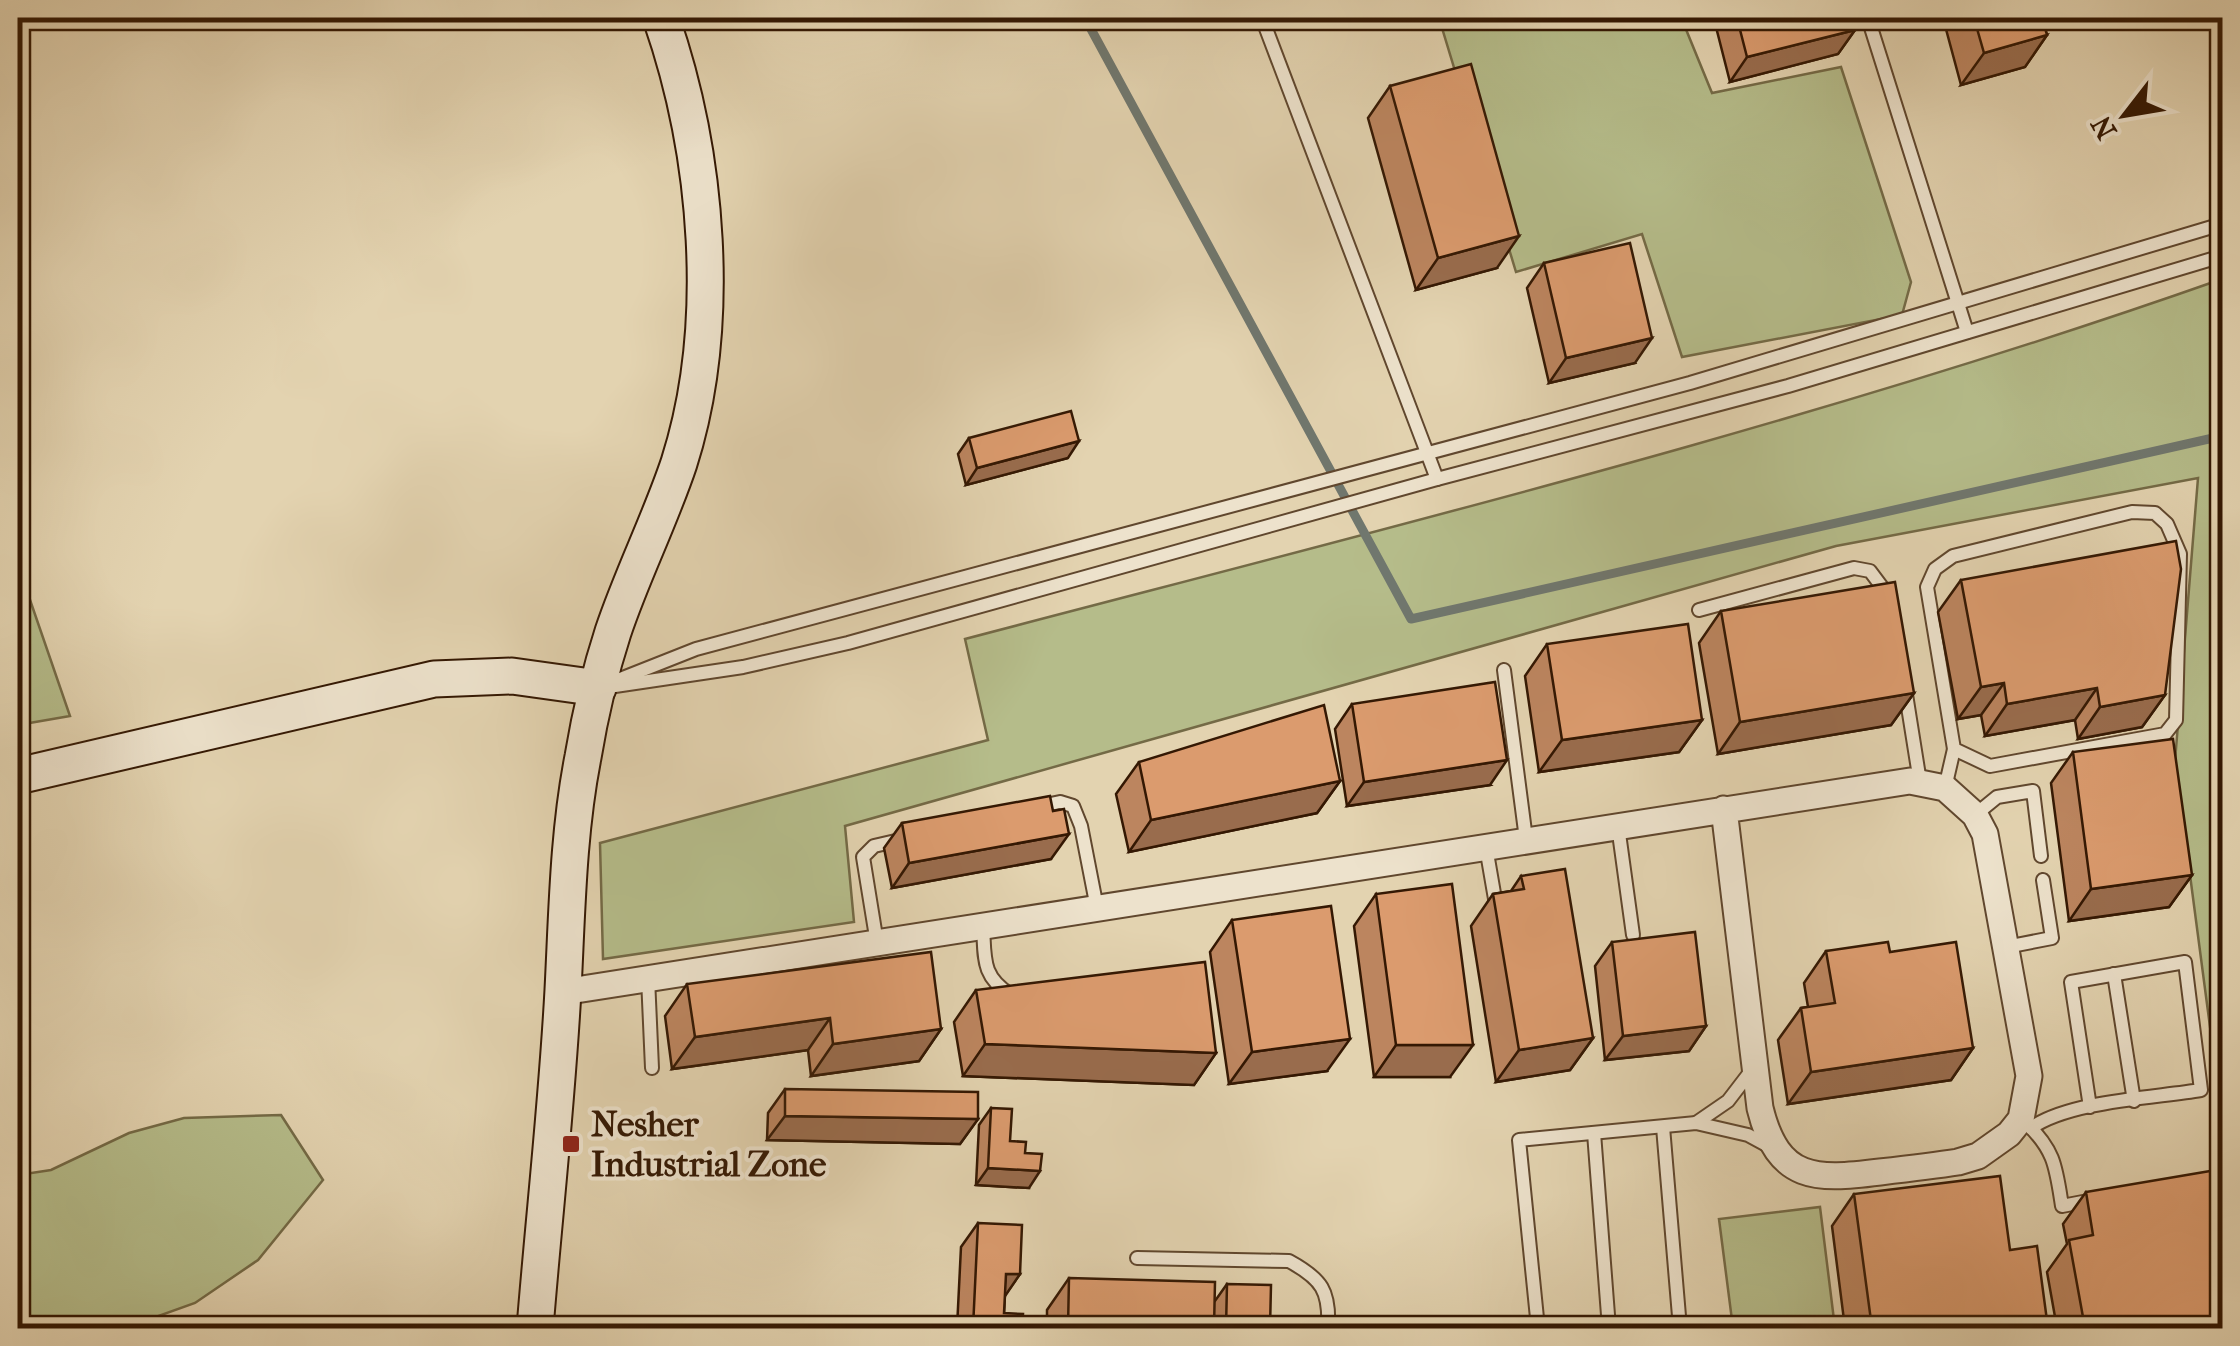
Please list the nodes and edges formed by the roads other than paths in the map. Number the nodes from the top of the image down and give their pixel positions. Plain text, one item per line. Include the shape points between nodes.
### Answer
1 (661, 18) edge
2 (1262, 18) edge
3 (1868, 18) edge
4 (2222, 224) edge
5 (2222, 256) edge
6 (1959, 303) junction
7 (1967, 332) junction
8 (1429, 453) junction
9 (1437, 478) junction
10 (1699, 610) dead end
11 (1893, 617) edge
12 (1504, 670) dead end
13 (1902, 672) edge
14 (598, 688) junction
15 (1954, 749) junction
16 (18, 776) edge
17 (1920, 782) junction
18 (1946, 788) junction
19 (1022, 810) edge
20 (1724, 810) junction
21 (1976, 816) junction
22 (1618, 826) junction
23 (911, 838) edge
24 (1526, 840) junction
25 (1486, 846) junction
26 (2041, 856) dead end
27 (2042, 880) dead end
28 (1495, 899) edge
29 (1096, 908) junction
30 (982, 926) junction
31 (1633, 935) edge
32 (877, 943) junction
33 (2006, 947) junction
34 (2114, 974) junction
35 (648, 978) junction
36 (563, 992) junction
37 (1030, 996) edge
38 (1755, 1064) junction
39 (652, 1068) dead end
40 (2134, 1101) junction
41 (2090, 1107) junction
42 (1696, 1123) junction
43 (2026, 1123) junction
44 (1664, 1126) junction
45 (1594, 1133) junction
46 (1778, 1150) junction
47 (2102, 1199) edge
48 (1136, 1258) dead end
49 (535, 1328) edge
50 (1328, 1328) edge
51 (1538, 1328) edge
52 (1609, 1328) edge
53 (1680, 1328) edge

1 - 14 main road via 678,67 701,198 704,317 679,462
2 - 8 lane
3 - 6 lane
4 - 6 lane
5 - 7 lane
6 - 7 lane
6 - 8 lane
7 - 9 lane
8 - 9 lane
8 - 14 lane via 696,649
9 - 14 lane via 848,643 743,668
10 - 11 lane via 1854,568 1880,582
12 - 24 lane
13 - 17 lane
14 - 16 main road via 512,676 434,679
14 - 36 main road via 582,759
15 - 15 lane via 1990,766 2164,734 2176,720 2180,554 2155,513 2132,512 1953,556 1935,569 1927,587
15 - 18 lane
17 - 18 street
17 - 20 street
18 - 21 street
19 - 29 lane via 1060,802 1073,806
20 - 22 street
20 - 38 street
21 - 26 lane via 1997,797 2033,791
21 - 33 street via 1991,856
22 - 24 street
22 - 31 lane
23 - 32 lane via 874,846 864,856
24 - 25 street
25 - 28 lane
25 - 29 street
27 - 33 lane via 2052,938
29 - 30 street
30 - 32 street
30 - 37 lane via 986,970 996,985 1012,996
32 - 35 street
33 - 43 street via 2029,1076
34 - 40 lane
34 - 40 lane via 2185,962 2200,1090
34 - 41 lane via 2071,982
35 - 36 street
35 - 39 lane
36 - 49 main road
38 - 42 lane via 1728,1101
38 - 46 street via 1766,1131
40 - 41 lane
41 - 43 lane
42 - 44 lane
42 - 46 lane
43 - 46 street via 1958,1162 1829,1179 1792,1165
43 - 47 lane via 2047,1143 2062,1206
44 - 45 lane
44 - 53 lane
45 - 51 lane via 1519,1140
45 - 52 lane
48 - 50 lane via 1289,1261 1322,1286

